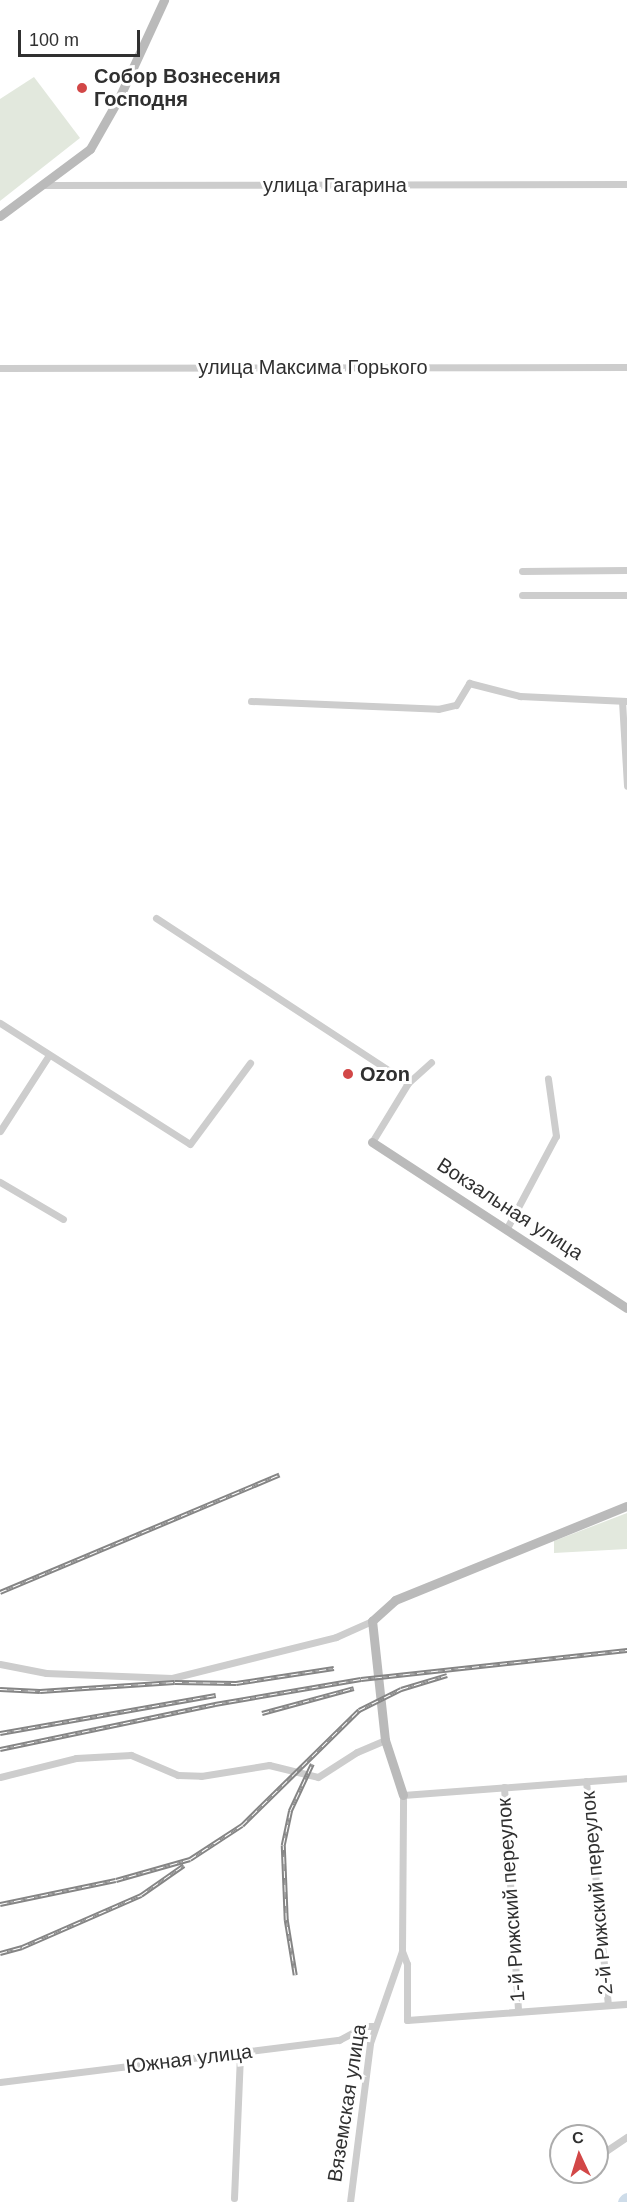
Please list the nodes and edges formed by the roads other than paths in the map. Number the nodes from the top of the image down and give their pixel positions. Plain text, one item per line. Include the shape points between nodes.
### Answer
1 (164, 0) edge
2 (627, 184) edge
3 (43, 185) junction
4 (0, 216) edge
5 (627, 367) edge
6 (0, 368) edge
7 (627, 570) edge
8 (522, 571) dead end
9 (522, 595) dead end
10 (627, 596) edge
11 (251, 701) dead end
12 (624, 701) edge
13 (627, 786) edge
14 (156, 918) dead end
15 (0, 1023) edge
16 (49, 1055) junction
17 (430, 1062) dead end
18 (250, 1063) dead end
19 (548, 1079) dead end
20 (408, 1083) junction
21 (0, 1131) edge
22 (372, 1142) joint
23 (0, 1182) edge
24 (63, 1219) dead end
25 (507, 1228) junction
26 (626, 1304) edge
27 (627, 1506) edge
28 (372, 1621) junction
29 (0, 1664) edge
30 (385, 1740) junction
31 (0, 1776) edge
32 (627, 1778) edge
33 (586, 1781) junction
34 (504, 1787) junction
35 (403, 1795) junction
36 (402, 1951) junction
37 (627, 2004) edge
38 (608, 2006) junction
39 (518, 2012) junction
40 (375, 2026) junction
41 (240, 2054) junction
42 (0, 2082) edge
43 (627, 2137) edge
44 (609, 2149) edge
45 (234, 2198) dead end
46 (350, 2202) edge

1 - 3 street via 119,98 90,149
2 - 3 street, улица Гагарина
3 - 4 street
5 - 6 street, улица Максима Горького
7 - 8 street
9 - 10 street
11 - 12 street via 438,709 456,705 469,683 520,696
12 - 13 street
14 - 20 street
15 - 16 street
16 - 18 street via 190,1144
16 - 21 street
17 - 20 street
19 - 25 street via 556,1136
20 - 22 street
22 - 25 street, Вокзальная улица
23 - 24 street
25 - 26 street, Вокзальная улица
27 - 28 street via 395,1600
28 - 29 street via 336,1637 172,1678 46,1673
28 - 30 street, Вяземская улица
30 - 31 street via 357,1752 318,1778 269,1765 201,1776 178,1775 131,1755 76,1758
30 - 35 street, Вяземская улица
32 - 33 street
33 - 34 street
33 - 38 street, 2-й Рижский переулок
34 - 35 street
34 - 39 street, 1-й Рижский переулок
35 - 36 street, Вяземская улица
36 - 39 street via 407,1964 407,2020
36 - 40 street, Вяземская улица
37 - 38 street
38 - 39 street
40 - 41 street, Южная улица via 365,2026 339,2040
40 - 46 street, Вяземская улица
41 - 42 street, Южная улица
41 - 45 street
43 - 44 street

